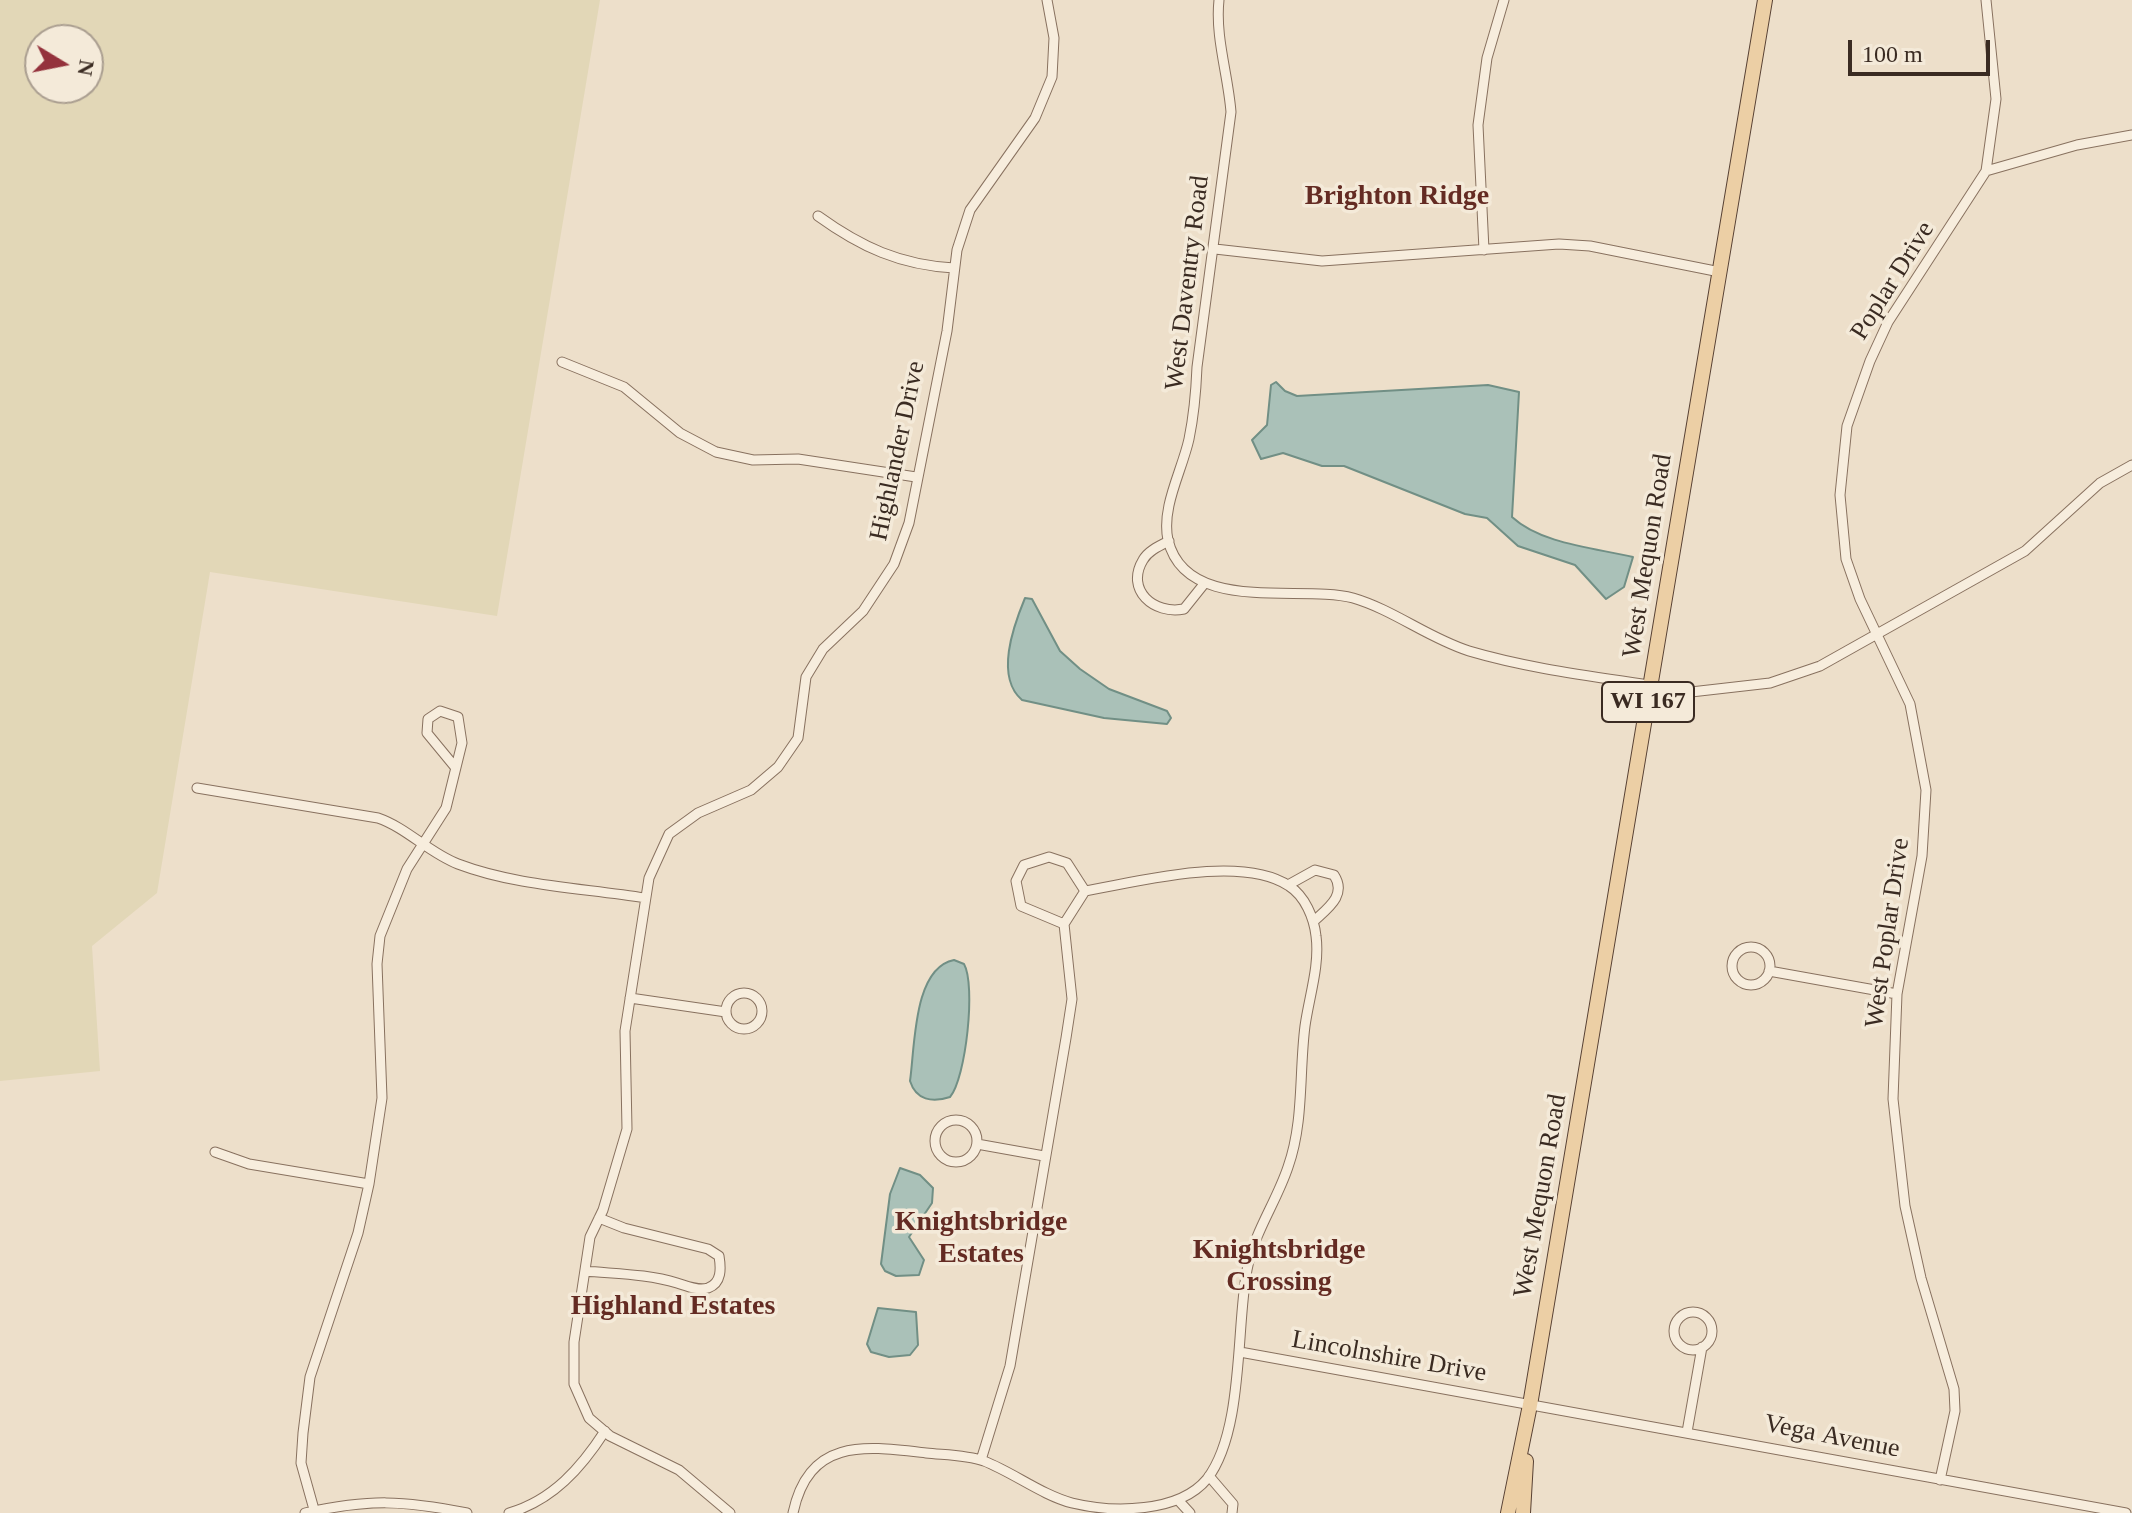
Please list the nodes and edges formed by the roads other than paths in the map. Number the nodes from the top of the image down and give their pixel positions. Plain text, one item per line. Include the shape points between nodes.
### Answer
1 (1047, 0) edge
2 (1219, 0) edge
3 (1504, 0) edge
4 (1765, 0) edge
5 (1986, 0) edge
6 (2132, 135) edge
7 (1986, 171) junction
8 (818, 216) dead end
9 (1215, 249) junction
10 (1484, 250) junction
11 (954, 268) junction
12 (1720, 272) junction
13 (562, 362) dead end
14 (2132, 465) edge
15 (916, 477) junction
16 (1169, 541) junction
17 (1204, 584) junction
18 (1876, 633) junction
19 (1651, 684) junction
20 (455, 767) junction
21 (197, 788) dead end
22 (425, 843) junction
23 (1288, 885) junction
24 (1085, 891) junction
25 (645, 898) junction
26 (1314, 921) junction
27 (1064, 924) junction
28 (1769, 971) junction
29 (1897, 994) junction
30 (630, 998) junction
31 (726, 1012) junction
32 (977, 1144) junction
33 (215, 1152) dead end
34 (1044, 1156) junction
35 (369, 1184) junction
36 (599, 1218) junction
37 (585, 1271) junction
38 (1702, 1347) junction
39 (1240, 1352) junction
40 (1530, 1405) junction
41 (605, 1431) junction
42 (1687, 1432) junction
43 (981, 1460) junction
44 (1209, 1476) junction
45 (1940, 1480) junction
46 (1179, 1501) junction
47 (311, 1512) edge
48 (467, 1513) edge
49 (509, 1513) edge
50 (730, 1513) edge
51 (793, 1513) edge
52 (1190, 1513) edge
53 (1232, 1513) edge
54 (1508, 1513) edge
55 (1523, 1513) edge
56 (2126, 1513) edge

1 - 11 street, Highlander Drive via 1054,38 1052,77 1035,118 970,210
2 - 9 street, West Daventry Road via 1216,23 1231,112
3 - 10 street via 1487,58 1478,125
4 - 12 main road, West Mequon Road / WI 167
5 - 7 street, Poplar Drive via 1996,99
6 - 7 street
7 - 18 street, Poplar Drive via 1888,322 1847,426 1840,495 1846,559
8 - 11 street via 878,254
9 - 10 street via 1322,261
9 - 16 street, West Daventry Road via 1196,405 1167,514
10 - 12 street via 1590,246
11 - 15 street, Highlander Drive via 947,331
12 - 19 main road, West Mequon Road / WI 167
13 - 15 street via 624,387 680,433 716,452
14 - 18 street via 2100,483 2025,551
15 - 25 street, Highlander Drive via 909,523 894,564 863,611 823,649 806,677 798,738 778,767 751,790 698,813 669,834
16 - 17 street via 1184,566
16 - 17 street via 1143,557 1139,588 1148,602 1162,610 1184,609
17 - 19 street via 1272,595 1341,596 1470,651
18 - 19 street via 1820,666 1770,683 1691,692
18 - 29 street, West Poplar Drive via 1910,704 1926,790 1922,856
19 - 40 main road, West Mequon Road / WI 167
20 - 20 street via 461,722 454,713 440,711 428,719 426,728
20 - 22 street via 446,808
21 - 22 street via 378,818
22 - 25 street via 480,872
22 - 35 street via 407,869 380,936 382,1098
23 - 24 street via 1245,872 1178,875
23 - 26 street
23 - 26 street via 1315,870 1334,875 1337,899
24 - 27 street
24 - 27 street via 1067,863 1049,857 1024,865 1016,881 1021,906
25 - 30 street, Highlander Drive
26 - 39 street via 1317,949 1298,1130 1288,1170 1250,1254
27 - 34 street via 1072,999
28 - 28 street via 1768,958 1753,947 1741,950 1733,960 1736,977 1745,984 1763,981
28 - 29 street
29 - 45 street, West Poplar Drive via 1893,1099 1905,1206 1954,1389 1955,1411
30 - 31 street
30 - 36 street, Highlander Drive via 625,1031 627,1129
31 - 31 street via 734,1027 745,1030 759,1022 763,1011 758,999 747,993 735,996
32 - 32 street via 974,1130 957,1120 944,1124 936,1136 937,1149 952,1162 965,1160
32 - 34 street
33 - 35 street via 249,1164
34 - 43 street via 1010,1366
35 - 47 street via 310,1377 301,1463
36 - 37 street, Highlander Drive
36 - 37 street via 708,1249 719,1256 721,1271 715,1284 694,1289 658,1277
37 - 41 street, Highlander Drive via 574,1342 574,1384 589,1418
38 - 38 street via 1710,1339 1709,1322 1695,1313 1683,1315 1675,1325 1675,1338 1683,1347
38 - 42 street
39 - 40 street, Lincolnshire Drive
39 - 44 street via 1228,1426
40 - 42 street, Vega Avenue
40 - 54 main road, West Mequon Road / WI 167
40 - 55 main road, West Mequon Road / WI 167
41 - 49 street via 587,1459 551,1494
41 - 50 street, Highlander Drive via 679,1470
42 - 45 street, Vega Avenue
43 - 46 street via 1072,1503 1147,1507
43 - 51 street via 848,1448 811,1470
44 - 46 street
44 - 53 street via 1233,1504
45 - 56 street, Vega Avenue
46 - 52 street
47 - 48 street via 372,1500

